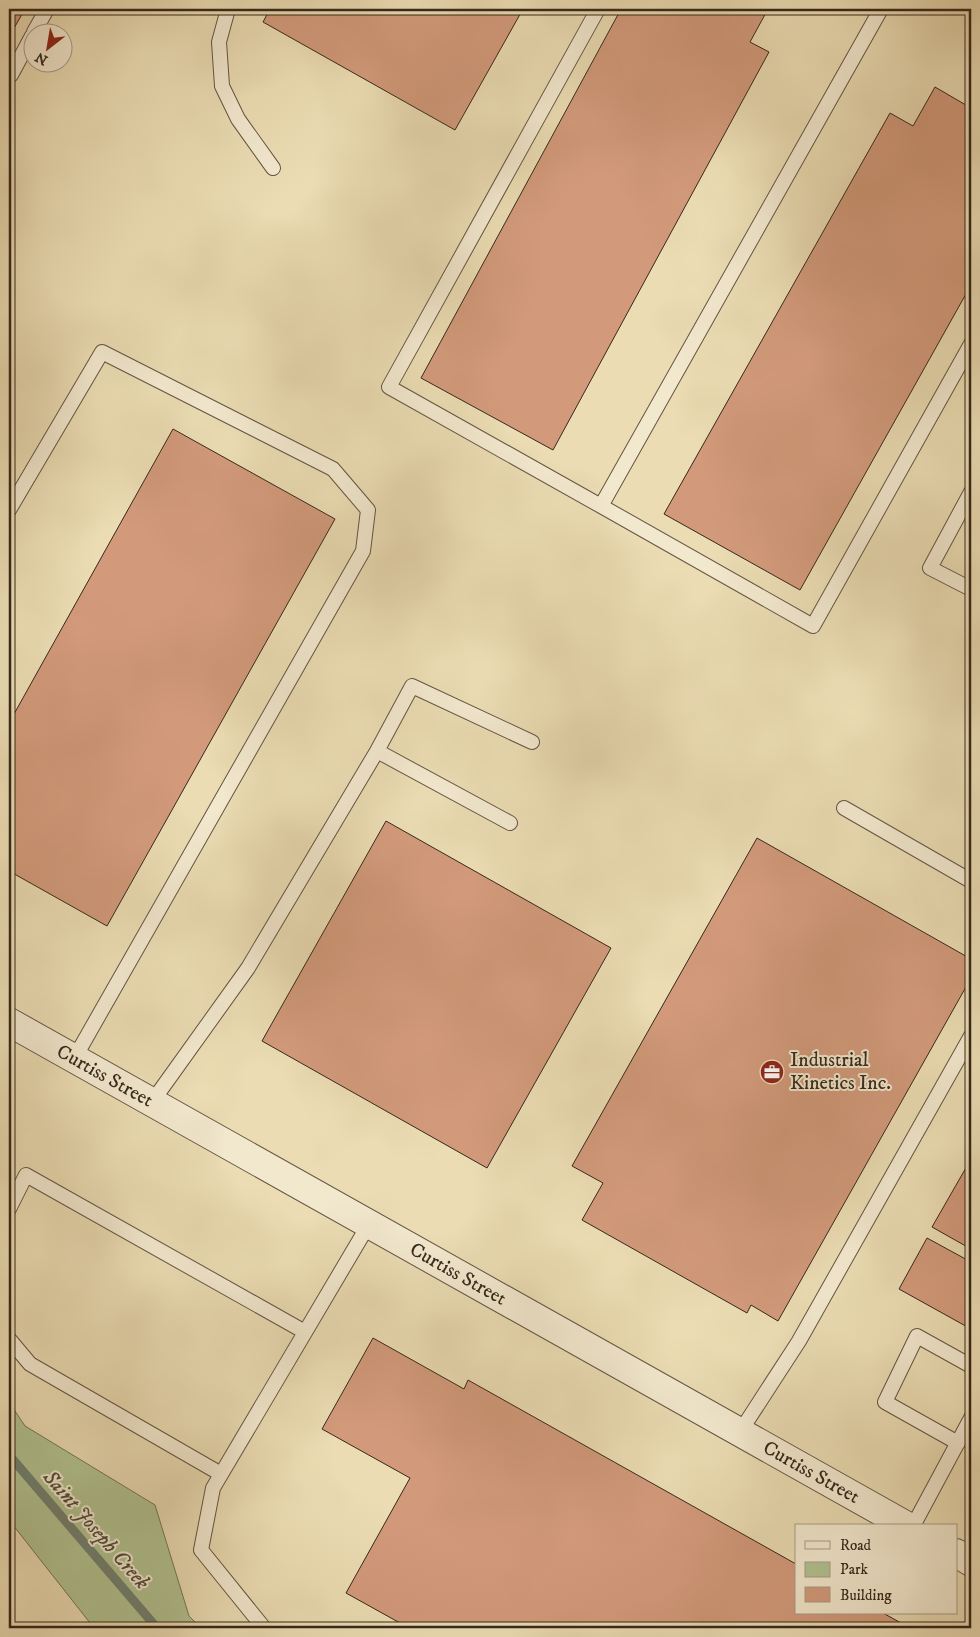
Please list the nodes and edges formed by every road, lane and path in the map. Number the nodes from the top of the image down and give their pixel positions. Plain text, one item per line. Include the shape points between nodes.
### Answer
1 (47, 9) edge
2 (228, 9) edge
3 (598, 9) edge
4 (881, 9) edge
5 (40, 22) edge
6 (22, 55) edge
7 (12, 75) dead end
8 (273, 168) dead end
9 (971, 344) edge
10 (971, 492) edge
11 (601, 506) junction
12 (9, 510) edge
13 (971, 589) edge
14 (532, 742) dead end
15 (377, 751) junction
16 (844, 808) dead end
17 (510, 823) dead end
18 (971, 881) edge
19 (9, 1022) edge
20 (971, 1036) edge
21 (74, 1059) junction
22 (152, 1102) junction
23 (9, 1209) edge
24 (369, 1224) junction
25 (305, 1332) junction
26 (9, 1339) edge
27 (971, 1366) edge
28 (971, 1418) edge
29 (740, 1432) junction
30 (958, 1443) junction
31 (221, 1474) junction
32 (903, 1524) edge
33 (914, 1524) edge
34 (958, 1554) edge
35 (971, 1562) edge
36 (264, 1628) edge

1 - 5 lane
2 - 8 lane via 220,42 222,86 238,119
3 - 11 lane via 389,387
4 - 11 lane
6 - 7 lane
9 - 11 lane via 813,626
10 - 13 lane via 930,568
12 - 21 lane via 102,352 333,469 368,510 363,551
14 - 15 lane via 412,686
15 - 17 lane
15 - 22 lane via 248,968
16 - 18 lane
19 - 21 street, Curtiss Street
20 - 29 lane via 799,1342
21 - 22 street, Curtiss Street
22 - 24 street, Curtiss Street
23 - 25 lane via 26,1175
24 - 25 lane
24 - 29 street, Curtiss Street
25 - 31 lane
26 - 31 lane via 30,1364
27 - 30 lane via 917,1336 885,1402
28 - 30 lane
29 - 32 street, Curtiss Street
30 - 33 lane
31 - 36 lane via 213,1488 201,1550
34 - 35 street

